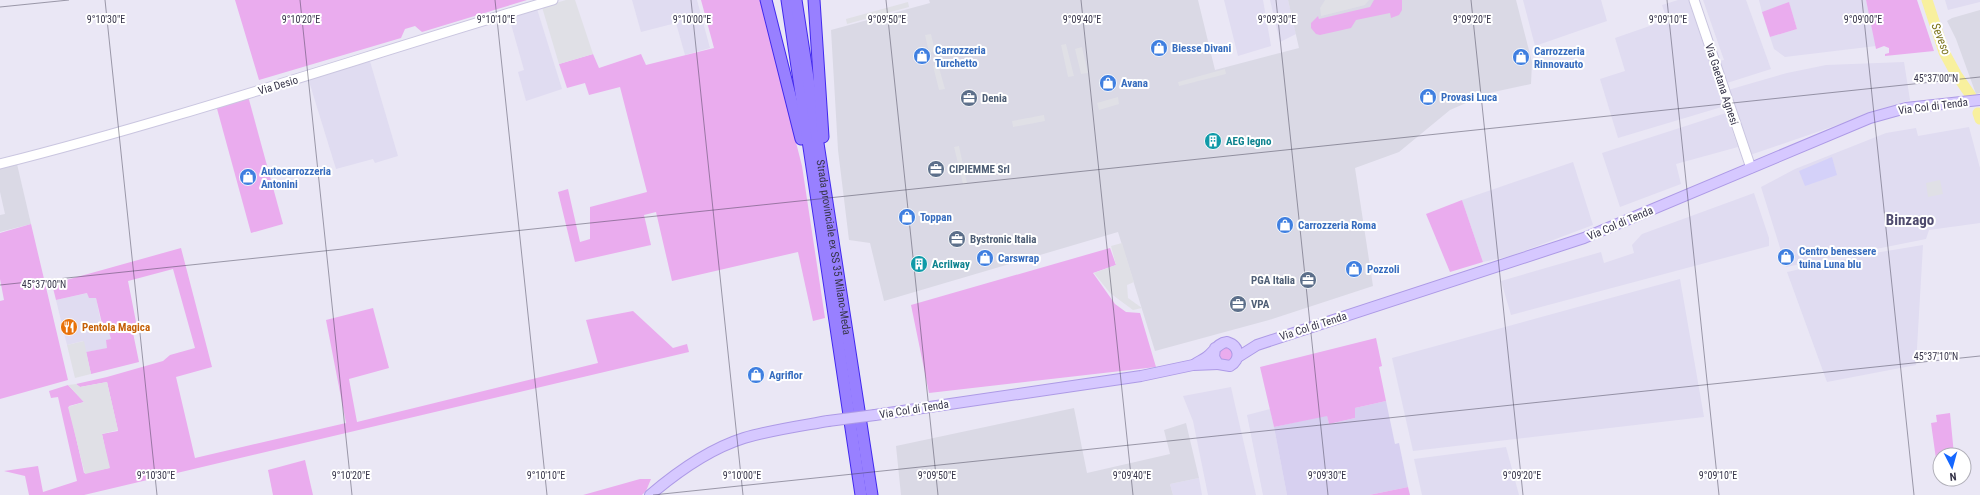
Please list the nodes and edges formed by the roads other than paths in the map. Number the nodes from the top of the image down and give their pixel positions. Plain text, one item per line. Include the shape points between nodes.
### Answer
1 (554, 0) edge
2 (766, 0) edge
3 (787, 0) edge
4 (796, 0) edge
5 (814, 0) edge
6 (1694, 0) edge
7 (1980, 100) edge
8 (0, 164) edge
9 (1751, 168) junction
10 (823, 179) junction
11 (816, 200) junction
12 (1257, 344) junction
13 (1234, 345) junction
14 (1215, 348) junction
15 (1238, 357) junction
16 (1218, 364) junction
17 (1193, 365) junction
18 (650, 495) edge
19 (861, 495) edge
20 (872, 495) edge

1 - 8 street, Via Desio via 87,142
2 - 11 highway
3 - 11 highway, Strada provinciale ex SS 35 Milano-Meda
4 - 10 highway, Strada provinciale ex SS 35 Milano-Meda
5 - 10 highway via 824,142
6 - 9 street, Via Gaetana Agnesi
7 - 9 main road, Via Col di Tenda via 1906,108 1883,114
9 - 12 main road, Via Col di Tenda via 1584,238
10 - 20 highway, Strada provinciale ex SS 35 Milano-Meda
11 - 19 highway, Strada provinciale ex SS 35 Milano-Meda
12 - 13 main road, Via Col di Tenda
12 - 15 main road, Via Col di Tenda
13 - 14 main road, Via Col di Tenda via 1223,343
13 - 15 main road
14 - 16 main road via 1214,357
14 - 17 main road, Via Col di Tenda via 1208,356
15 - 16 main road, Via Col di Tenda via 1230,366
16 - 17 main road, Via Col di Tenda
17 - 18 main road, Via Col di Tenda, bridge via 1141,376 777,430 743,439 709,454 672,476

